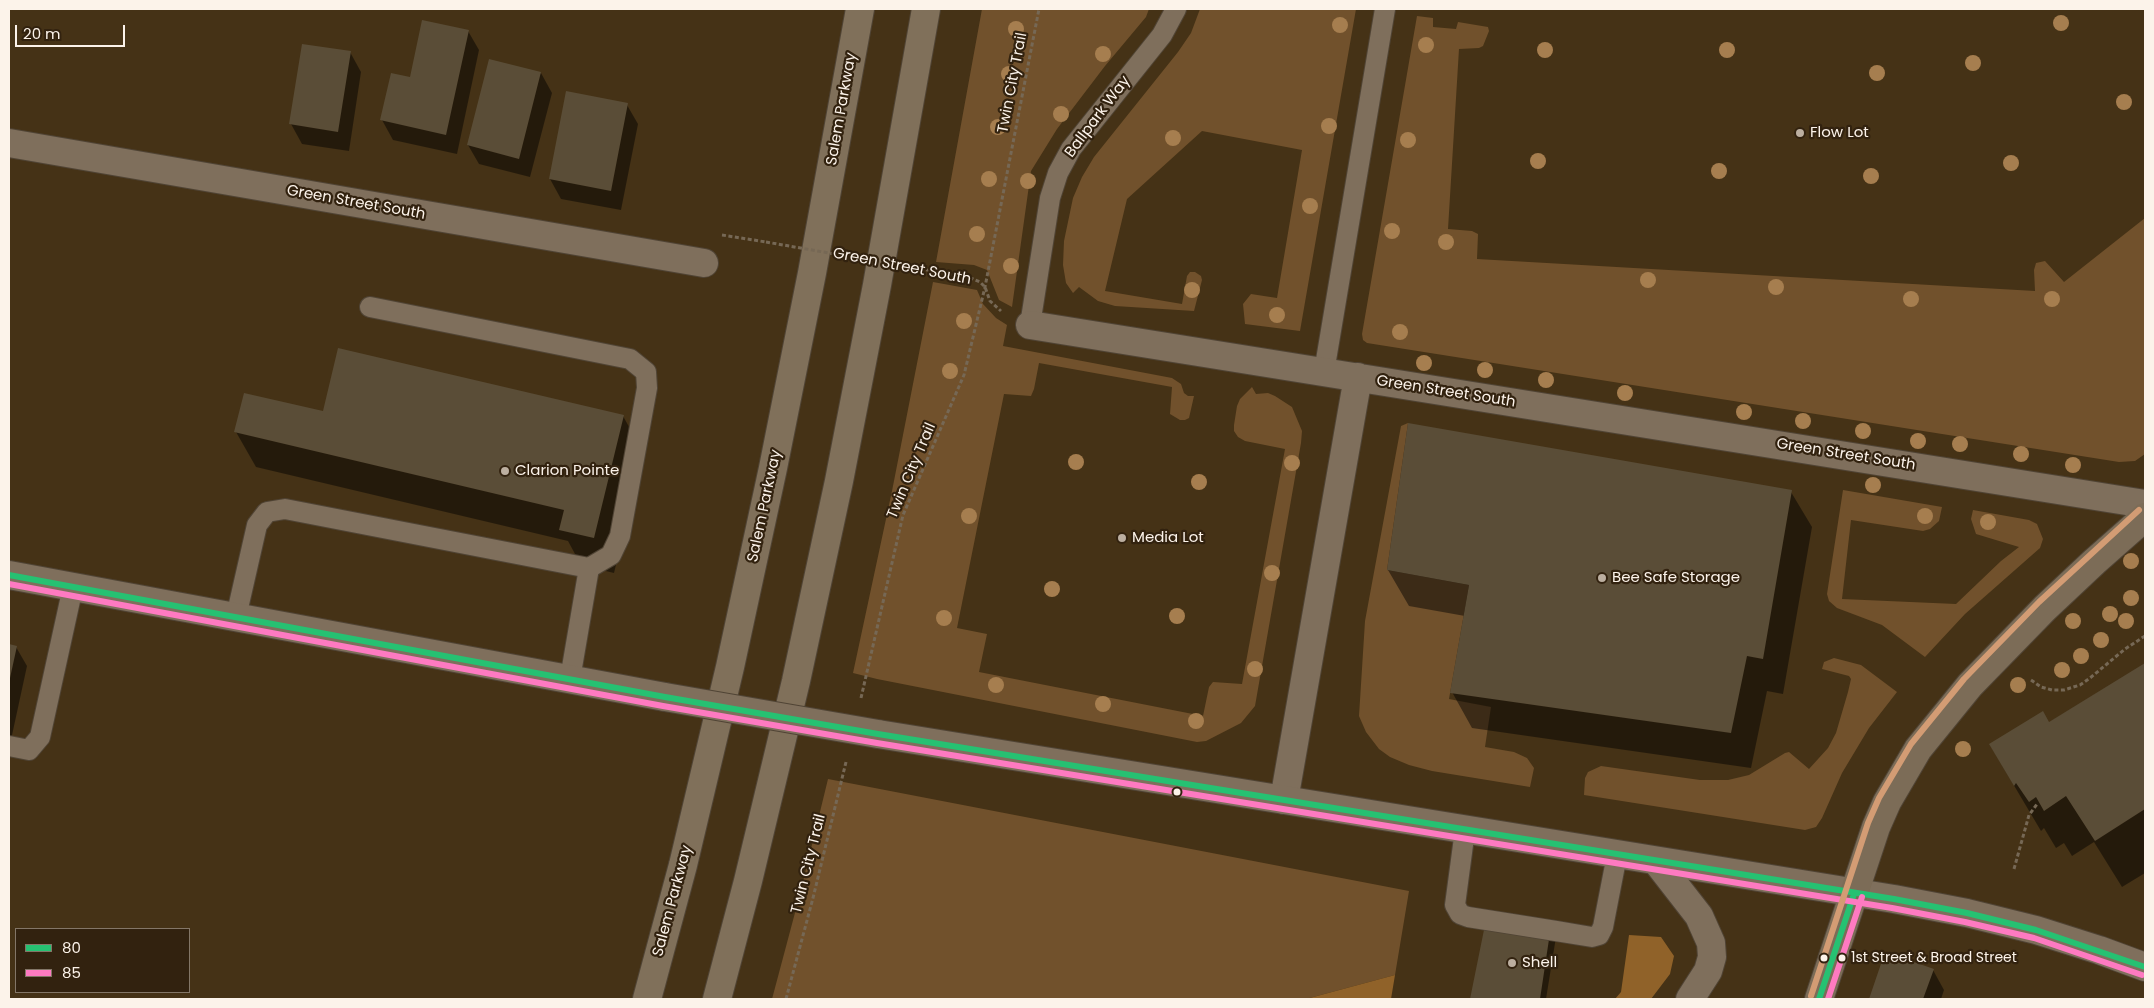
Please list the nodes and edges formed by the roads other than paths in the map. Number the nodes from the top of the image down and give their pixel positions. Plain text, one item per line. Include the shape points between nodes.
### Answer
1 (860, 9) edge
2 (926, 9) edge
3 (1176, 9) edge
4 (1385, 9) edge
5 (9, 143) edge
6 (704, 263) dead end
7 (370, 307) dead end
8 (1030, 325) joint
9 (1324, 372) junction
10 (1358, 378) junction
11 (2145, 504) edge
12 (2145, 517) edge
13 (589, 568) junction
14 (9, 576) edge
15 (73, 588) junction
16 (236, 617) junction
17 (570, 679) junction
18 (9, 746) edge
19 (1284, 800) junction
20 (1464, 830) junction
21 (1616, 855) junction
22 (1657, 862) junction
23 (1854, 894) junction
24 (2145, 968) edge
25 (647, 999) edge
26 (717, 999) edge
27 (1690, 999) edge
28 (1819, 999) edge

1 - 25 highway, Salem Parkway via 806,302 737,638 683,865
2 - 26 highway via 837,490 751,872
3 - 8 lane, Ballpark Way via 1162,35 1071,150 1058,173 1050,198
4 - 9 lane
5 - 6 street, Green Street South
7 - 13 lane via 630,359 646,372 647,388 620,536 611,555
8 - 9 street, Green Street South
9 - 10 street, Green Street South
10 - 11 street, Green Street South
10 - 19 street
12 - 23 main road via 2045,608 1970,686 1923,742 1887,802
13 - 16 lane via 285,509 267,512 257,525
13 - 17 lane
14 - 15 street
15 - 16 street
15 - 18 lane via 40,736 29,750
16 - 17 street
17 - 19 street, bridge via 878,734
19 - 20 street
20 - 21 street
20 - 21 lane via 1455,905 1460,914 1556,932 1598,935 1603,927
21 - 22 street
22 - 23 street
22 - 27 street via 1699,916 1711,943 1708,971
23 - 24 street via 1912,902 2019,926 2099,950
23 - 28 main road

